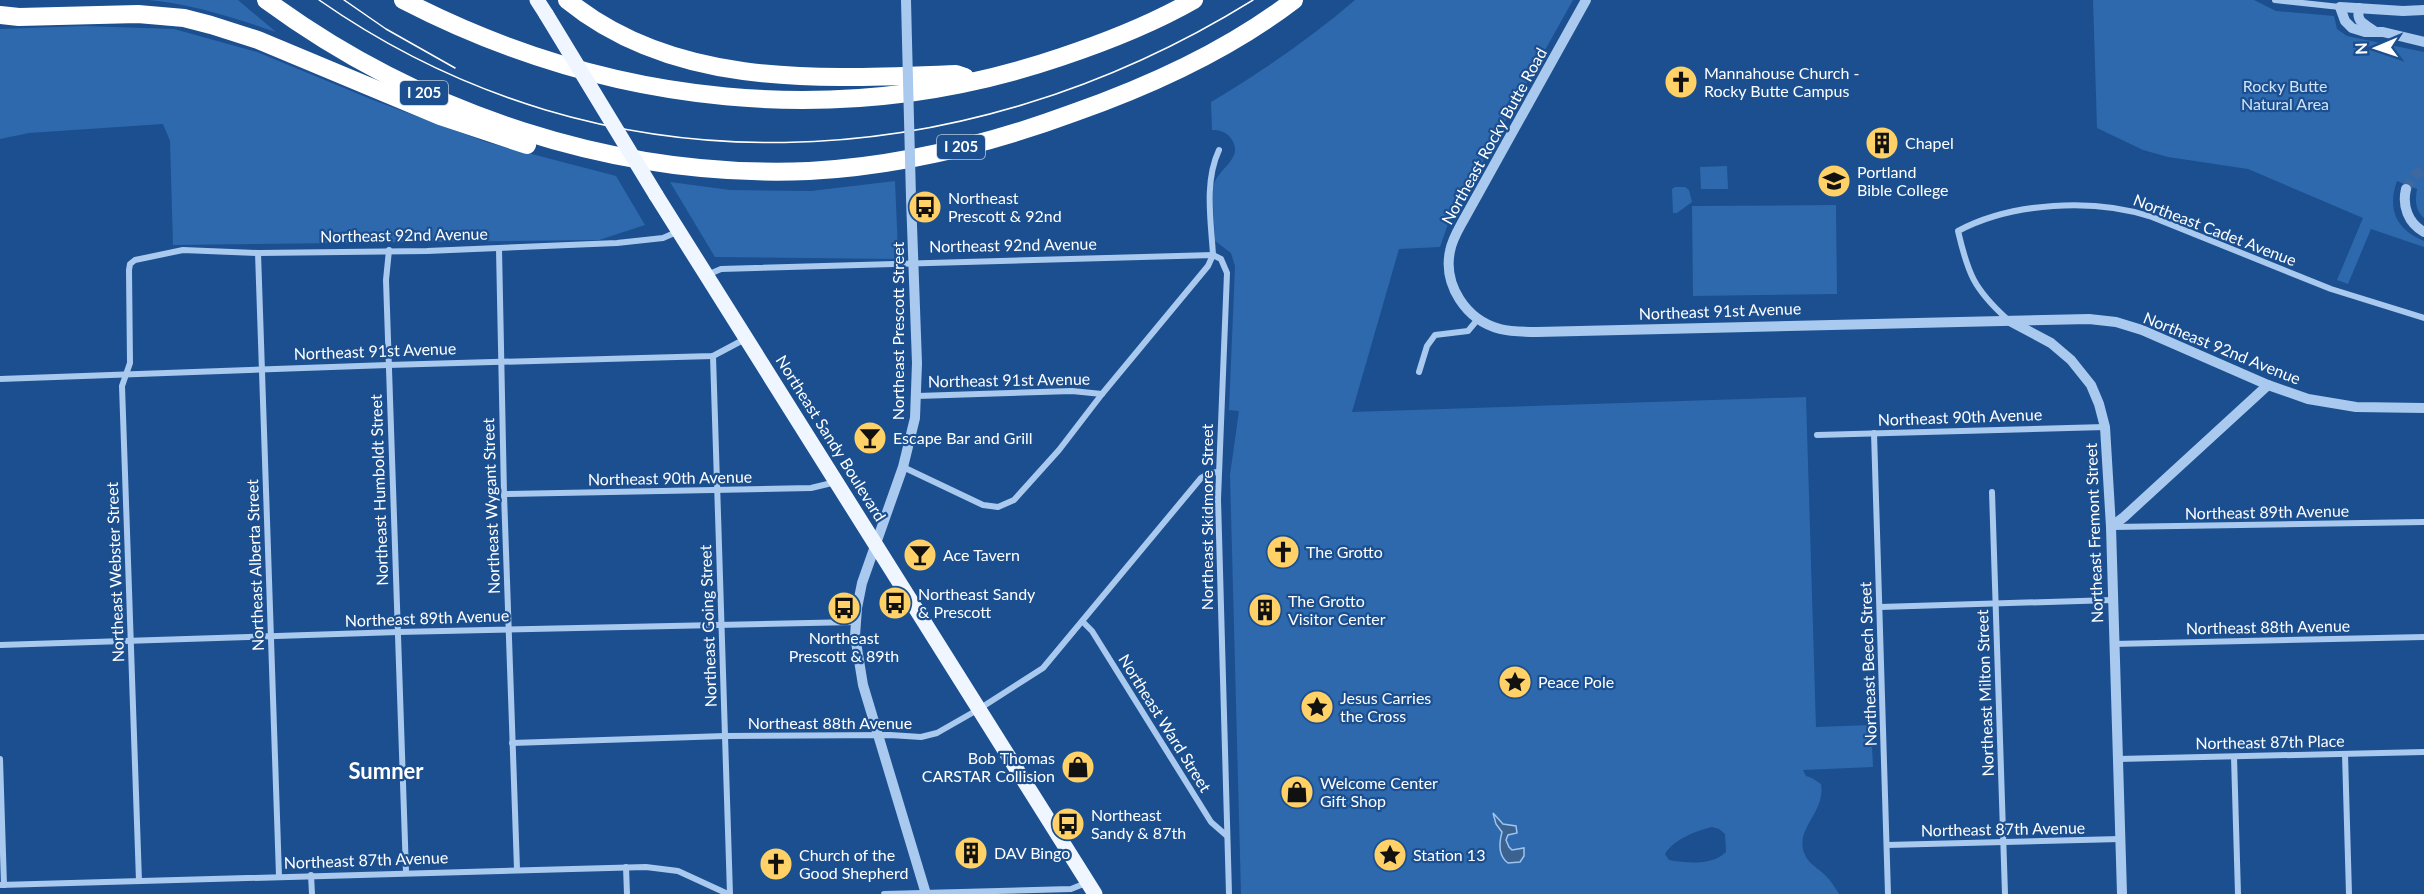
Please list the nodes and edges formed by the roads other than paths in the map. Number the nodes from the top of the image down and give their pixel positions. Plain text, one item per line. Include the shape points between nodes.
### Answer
1 (266, 0) edge
2 (403, 0) edge
3 (537, 0) edge
4 (567, 0) edge
5 (906, 0) edge
6 (1194, 0) edge
7 (1294, 0) edge
8 (1586, 0) edge
9 (2275, 0) edge
10 (2340, 7) junction
11 (2359, 8) junction
12 (2424, 9) edge
13 (0, 15) edge
14 (2374, 31) junction
15 (2424, 42) edge
16 (978, 81) junction
17 (1219, 150) dead end
18 (598, 151) junction
19 (2406, 189) dead end
20 (679, 231) junction
21 (1958, 231) joint
22 (2424, 232) edge
23 (499, 249) junction
24 (389, 250) junction
25 (258, 253) junction
26 (1213, 255) junction
27 (914, 263) junction
28 (130, 264) joint
29 (707, 275) junction
30 (2424, 318) edge
31 (1478, 319) junction
32 (2007, 319) junction
33 (747, 338) junction
34 (713, 356) junction
35 (501, 361) junction
36 (388, 365) junction
37 (262, 369) junction
38 (1419, 372) dead end
39 (126, 374) junction
40 (0, 379) edge
41 (2268, 385) junction
42 (1102, 394) junction
43 (917, 396) junction
44 (2424, 408) edge
45 (2105, 427) junction
46 (1874, 433) junction
47 (1817, 435) dead end
48 (903, 467) junction
49 (1218, 472) junction
50 (837, 482) junction
51 (718, 490) junction
52 (1992, 492) dead end
53 (504, 494) junction
54 (2424, 522) edge
55 (2110, 527) junction
56 (876, 544) junction
57 (2112, 600) junction
58 (1996, 604) junction
59 (1880, 607) junction
60 (855, 622) junction
61 (1083, 622) junction
62 (721, 625) junction
63 (508, 630) junction
64 (398, 632) junction
65 (271, 636) junction
66 (2424, 637) edge
67 (131, 641) junction
68 (2113, 644) junction
69 (0, 645) edge
70 (979, 709) junction
71 (878, 735) junction
72 (724, 736) junction
73 (512, 743) junction
74 (2424, 752) edge
75 (2345, 754) junction
76 (2234, 757) junction
77 (0, 759) edge
78 (2118, 759) junction
79 (1227, 836) junction
80 (2120, 839) junction
81 (2003, 842) junction
82 (1887, 845) junction
83 (626, 867) junction
84 (517, 869) junction
85 (406, 872) junction
86 (311, 875) junction
87 (279, 876) junction
88 (139, 881) junction
89 (2, 885) edge
90 (1092, 888) edge
91 (926, 893) edge
92 (312, 894) edge
93 (627, 894) edge
94 (729, 894) edge
95 (884, 894) edge
96 (1229, 894) edge
97 (1888, 894) edge
98 (2005, 894) edge
99 (2122, 894) edge
100 (2238, 894) edge
101 (2349, 894) edge

1 - 18 highway, I 205 via 334,46 429,95 529,133
2 - 16 highway via 467,32 540,59 610,79 678,92 751,99 850,99
3 - 20 main road, Northeast Sandy Boulevard, bridge
4 - 16 highway via 617,35 698,63 816,78 956,74
5 - 27 street, Northeast Prescott Street, bridge
6 - 16 highway via 1082,50
7 - 18 highway, I 205 via 1220,47 1123,94 1022,131 942,152 847,168 776,171 703,168
8 - 31 street, Northeast Rocky Butte Road via 1451,247 1449,269 1454,288
9 - 10 street
10 - 11 street
10 - 14 street via 2352,28
11 - 12 street
11 - 14 street via 2360,22
13 - 18 highway via 138,14 197,21 258,40 483,131 544,148
14 - 15 street
17 - 26 street, Northeast Skidmore Street via 1210,186
19 - 22 street via 2409,216
20 - 23 street, Northeast 92nd Avenue via 663,238 617,243
20 - 29 main road, Northeast Sandy Boulevard
21 - 30 street, Northeast Cadet Avenue via 1990,217 2032,210 2082,206 2128,209 2331,289
21 - 32 street, Northeast Fremont Street via 1972,279
23 - 24 street, Northeast 92nd Avenue
23 - 35 street, Northeast Wygant Street
24 - 25 street, Northeast 92nd Avenue
24 - 36 street, Northeast Humboldt Street
25 - 28 street, Northeast 92nd Avenue via 183,250
25 - 37 street, Northeast Alberta Street
26 - 27 street, Northeast 92nd Avenue
26 - 42 street
26 - 49 street, Northeast Skidmore Street via 1221,259 1227,273
27 - 29 street, Northeast 92nd Avenue via 721,269
27 - 43 street, Northeast Prescott Street
28 - 39 street, Northeast Webster Street via 130,363
29 - 33 main road, Northeast Sandy Boulevard
31 - 32 street, Northeast 91st Avenue via 1507,331 1537,332
31 - 38 street via 1467,331 1440,333 1431,339
32 - 41 street, Northeast 92nd Avenue via 2116,322 2158,336
32 - 45 street, Northeast Fremont Street via 2051,343 2071,360 2091,385
33 - 34 street, Northeast 91st Avenue
33 - 50 main road, Northeast Sandy Boulevard
34 - 35 street, Northeast 91st Avenue
34 - 51 street, Northeast Going Street
35 - 36 street, Northeast 91st Avenue
35 - 53 street, Northeast Wygant Street
36 - 37 street, Northeast 91st Avenue
36 - 64 street, Northeast Humboldt Street
37 - 39 street, Northeast 91st Avenue
37 - 65 street, Northeast Alberta Street
39 - 40 street, Northeast 91st Avenue
39 - 67 street, Northeast Webster Street via 122,386
41 - 44 street, Northeast 92nd Avenue via 2337,405
41 - 55 street
42 - 43 street, Northeast 91st Avenue via 1072,391
42 - 48 street via 1059,450 1014,500 1003,506 983,504
43 - 48 street, Northeast Prescott Street
45 - 46 street, Northeast 90th Avenue
45 - 55 street, Northeast Fremont Street
46 - 47 street, Northeast 90th Avenue
46 - 59 street, Northeast Beech Street
48 - 56 street, Northeast Prescott Street
49 - 61 street, Northeast 88th Avenue via 1200,478
49 - 79 street, Northeast Skidmore Street
50 - 51 street, Northeast 90th Avenue via 811,488
50 - 56 main road, Northeast Sandy Boulevard
51 - 53 street, Northeast 90th Avenue
51 - 62 street, Northeast Going Street
52 - 58 street, Northeast Milton Street
53 - 63 street, Northeast Wygant Street
54 - 55 street, Northeast 89th Avenue
55 - 57 street, Northeast Fremont Street
56 - 60 street, Northeast Prescott Street via 862,583
56 - 70 main road, Northeast Sandy Boulevard
57 - 58 street
57 - 68 street, Northeast Fremont Street
58 - 59 street
58 - 81 street, Northeast Milton Street
59 - 82 street, Northeast Beech Street
60 - 62 street, Northeast 89th Avenue
60 - 71 street, Northeast Prescott Street via 859,670
61 - 70 street, Northeast 88th Avenue via 1035,674
61 - 79 street, Northeast Ward Street via 1211,822
62 - 63 street, Northeast 89th Avenue
62 - 72 street, Northeast Going Street
63 - 64 street, Northeast 89th Avenue
63 - 73 street, Northeast Wygant Street
64 - 65 street, Northeast 89th Avenue
64 - 85 street, Northeast Humboldt Street
65 - 67 street, Northeast 89th Avenue
65 - 87 street, Northeast Alberta Street
66 - 68 street, Northeast 88th Avenue
67 - 69 street, Northeast 89th Avenue
67 - 88 street, Northeast Webster Street
68 - 78 street, Northeast Fremont Street
70 - 71 street, Northeast 88th Avenue via 930,735
70 - 90 main road, Northeast Sandy Boulevard
71 - 72 street, Northeast 88th Avenue
71 - 91 street, Northeast Prescott Street
72 - 73 street, Northeast 88th Avenue
72 - 94 street, Northeast Going Street
73 - 84 street, Northeast Wygant Street
74 - 75 street, Northeast 87th Place
75 - 76 street, Northeast 87th Place
75 - 101 street
76 - 78 street, Northeast 87th Place
76 - 100 street
77 - 89 street
78 - 80 street, Northeast Fremont Street
79 - 96 street, Northeast Skidmore Street
80 - 81 street, Northeast 87th Avenue
80 - 99 street, Northeast Fremont Street
81 - 82 street, Northeast 87th Avenue
81 - 98 street, Northeast Milton Street
82 - 97 street, Northeast Beech Street
83 - 84 street, Northeast 87th Avenue
83 - 93 street
83 - 94 street, Northeast 87th Avenue via 678,871
84 - 85 street, Northeast 87th Avenue
85 - 86 street, Northeast 87th Avenue
86 - 87 street, Northeast 87th Avenue
86 - 92 street
87 - 88 street, Northeast 87th Avenue
88 - 89 street, Northeast 87th Avenue
90 - 91 street
91 - 95 street

